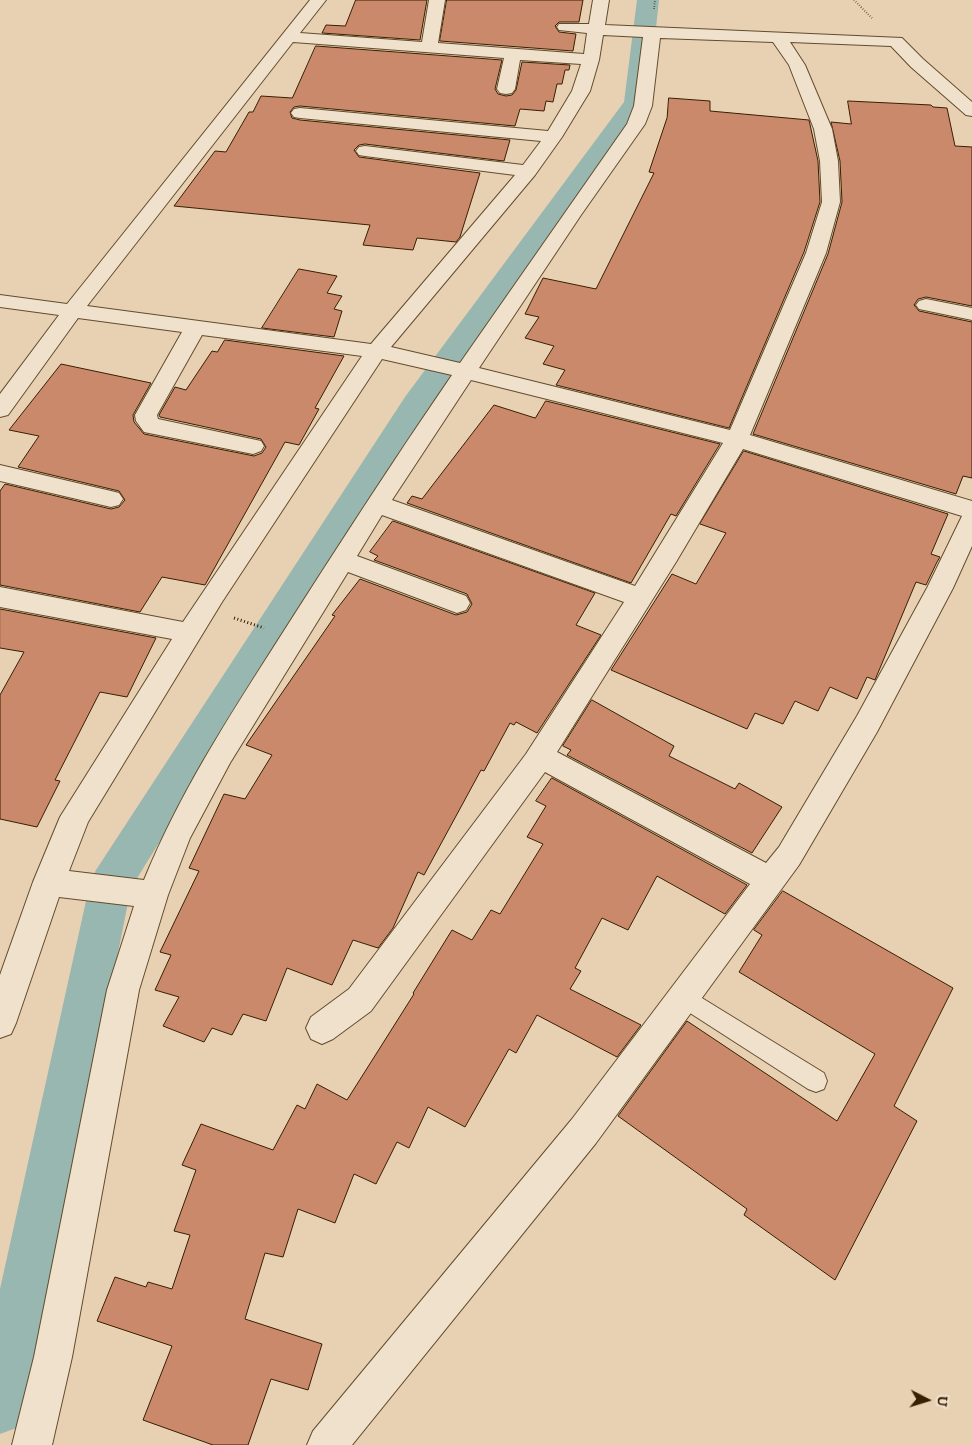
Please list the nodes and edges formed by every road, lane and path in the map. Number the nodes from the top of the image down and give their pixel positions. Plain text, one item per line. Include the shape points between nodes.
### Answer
1 (318, 0) edge
2 (436, 0) edge
3 (601, 0) edge
4 (565, 27) dead end
5 (599, 30) junction
6 (650, 32) junction
7 (289, 37) junction
8 (778, 37) junction
9 (429, 48) junction
10 (513, 54) junction
11 (592, 60) junction
12 (506, 89) dead end
13 (972, 111) edge
14 (300, 113) dead end
15 (553, 137) junction
16 (366, 151) dead end
17 (528, 172) junction
18 (0, 301) edge
19 (926, 305) dead end
20 (73, 310) junction
21 (972, 314) edge
22 (196, 326) junction
23 (386, 352) junction
24 (463, 369) junction
25 (0, 410) edge
26 (737, 439) junction
27 (253, 446) dead end
28 (0, 473) edge
29 (111, 499) dead end
30 (378, 504) junction
31 (972, 510) edge
32 (972, 520) edge
33 (343, 560) junction
34 (0, 597) edge
35 (640, 598) junction
36 (457, 603) dead end
37 (229, 616) dead end
38 (273, 631) dead end
39 (190, 633) junction
40 (540, 756) junction
41 (770, 880) junction
42 (60, 883) junction
43 (148, 894) junction
44 (684, 997) junction
45 (0, 1023) edge
46 (322, 1028) dead end
47 (816, 1081) dead end
48 (32, 1445) edge
49 (327, 1445) edge

1 - 7 street
2 - 9 street
3 - 5 street
4 - 5 street
5 - 6 street
5 - 11 street
6 - 8 street
6 - 24 street via 643,106 636,124
7 - 9 street
7 - 20 street
8 - 13 street via 896,41
8 - 26 street via 797,65 823,129 831,202 816,253
9 - 10 street
10 - 11 street
10 - 12 street
11 - 15 street via 582,90
14 - 15 street
15 - 17 street
16 - 17 street
17 - 23 street
18 - 20 street
19 - 21 street
20 - 22 street
20 - 25 street
22 - 23 street
22 - 27 street via 146,415 147,421 152,427
23 - 24 street
23 - 39 street via 302,459
24 - 26 street
24 - 30 street
26 - 31 street
26 - 35 street
28 - 29 street
30 - 33 street
30 - 35 street
32 - 41 street via 940,588 867,724 790,856
33 - 36 street
33 - 43 street via 220,755
34 - 39 street
35 - 40 street
37 - 38 path
39 - 42 street via 75,817
40 - 41 street
40 - 46 street via 360,1000
41 - 44 street
42 - 43 street
42 - 45 street
43 - 48 street via 123,990 53,1356
44 - 47 lane
44 - 49 street via 584,1130

